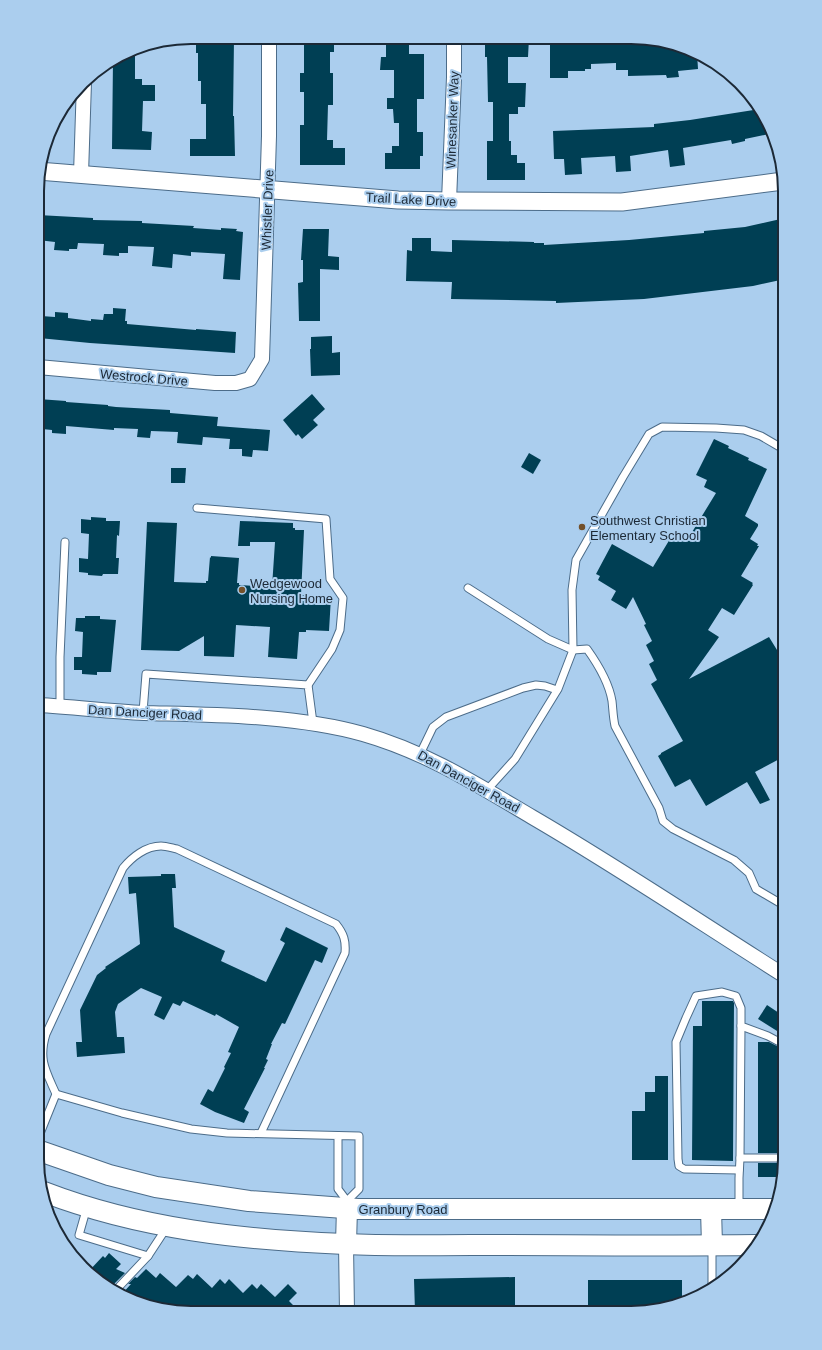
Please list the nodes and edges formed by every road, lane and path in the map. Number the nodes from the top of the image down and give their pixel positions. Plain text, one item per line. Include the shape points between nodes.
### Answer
1 (269, 44) edge
2 (454, 44) edge
3 (84, 90) edge
4 (45, 171) edge
5 (81, 174) junction
6 (778, 182) edge
7 (267, 190) junction
8 (449, 201) junction
9 (44, 368) edge
10 (250, 379) joint
11 (778, 446) edge
12 (197, 508) dead end
13 (65, 542) dead end
14 (468, 588) dead end
15 (573, 650) junction
16 (308, 685) junction
17 (557, 690) junction
18 (44, 705) edge
19 (60, 706) junction
20 (143, 712) junction
21 (312, 723) junction
22 (420, 754) junction
23 (487, 790) junction
24 (778, 902) edge
25 (778, 972) edge
26 (741, 1026) junction
27 (44, 1040) edge
28 (778, 1041) edge
29 (44, 1066) edge
30 (56, 1094) junction
31 (44, 1124) edge
32 (261, 1133) junction
33 (338, 1136) junction
34 (44, 1152) edge
35 (740, 1158) junction
36 (778, 1158) edge
37 (739, 1170) junction
38 (48, 1194) edge
39 (87, 1206) junction
40 (347, 1208) junction
41 (711, 1209) junction
42 (739, 1209) junction
43 (769, 1209) edge
44 (167, 1227) junction
45 (346, 1244) junction
46 (750, 1245) edge
47 (712, 1246) junction
48 (148, 1256) junction
49 (712, 1282) edge
50 (119, 1287) edge
51 (347, 1306) edge

1 - 7 street, Whistler Drive
2 - 8 street, Winesanker Way
3 - 5 street
4 - 5 street, Trail Lake Drive
5 - 7 street, Trail Lake Drive
6 - 8 street, Trail Lake Drive via 622,202
7 - 8 street, Trail Lake Drive via 398,200
7 - 10 street, Whistler Drive via 262,359
9 - 10 street, Westrock Drive via 215,383 236,383
11 - 15 lane via 744,430 662,427 649,434 576,560 572,590
12 - 16 lane via 326,519 330,579 343,598 340,630 332,649
13 - 19 lane
14 - 15 lane via 548,638
15 - 17 lane
15 - 24 lane via 587,650 593,658 612,701 615,726 659,808 663,821 673,829 734,860 749,873 756,889
16 - 20 lane via 146,674
16 - 21 lane
17 - 22 lane via 536,685 523,688 446,716 433,727
17 - 23 lane via 515,759
18 - 19 street, Dan Danciger Road
19 - 20 street, Dan Danciger Road
20 - 21 street, Dan Danciger Road
21 - 22 street, Dan Danciger Road via 361,733
22 - 23 street, Dan Danciger Road
23 - 25 street, Dan Danciger Road via 584,847
26 - 28 lane
26 - 35 lane
26 - 37 lane via 741,1008 736,996 722,992 696,996 676,1042 679,1166 684,1169
27 - 32 lane via 123,868 129,860 151,848 161,846 177,849 336,924 344,938 345,953
29 - 30 lane
30 - 31 lane
30 - 32 lane via 122,1114 191,1129
32 - 33 lane
33 - 33 lane via 359,1136 359,1189 347,1201 338,1189
34 - 40 main road, Granbury Road via 109,1175 156,1187 249,1201
35 - 36 lane
35 - 37 lane
37 - 42 lane
38 - 39 main road
39 - 44 main road
39 - 48 lane via 79,1235
40 - 41 main road, Granbury Road
40 - 45 main road
41 - 42 main road, Granbury Road
41 - 47 main road
42 - 43 main road, Granbury Road
44 - 45 main road via 247,1238
44 - 48 lane
45 - 47 main road
45 - 51 street
46 - 47 main road
47 - 49 lane
48 - 50 lane

